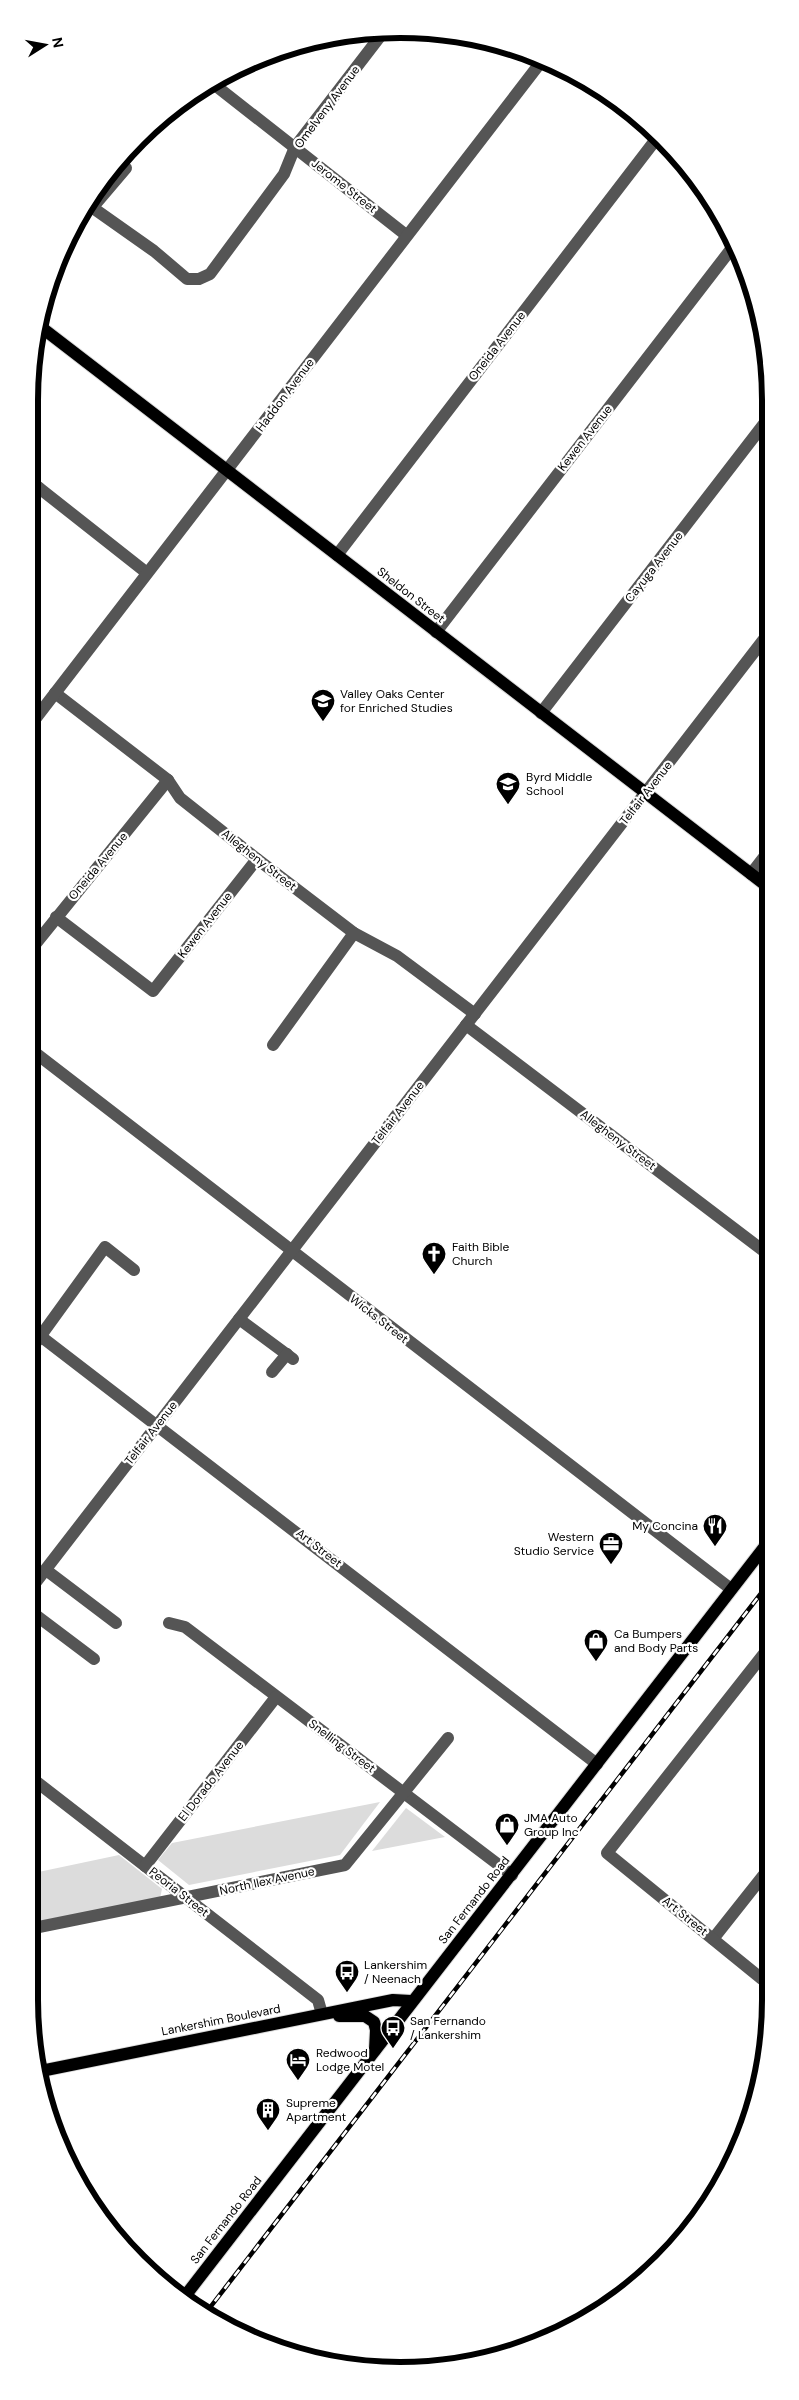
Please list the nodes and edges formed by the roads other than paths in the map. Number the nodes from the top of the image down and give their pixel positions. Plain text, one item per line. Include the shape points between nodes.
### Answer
1 (379, 38) edge
2 (538, 65) edge
3 (217, 87) edge
4 (654, 143) edge
5 (294, 148) junction
6 (126, 168) dead end
7 (104, 190) edge
8 (92, 208) edge
9 (406, 235) junction
10 (730, 251) edge
11 (44, 329) edge
12 (762, 426) edge
13 (227, 471) junction
14 (39, 488) edge
15 (337, 555) junction
16 (148, 573) junction
17 (436, 632) junction
18 (762, 642) edge
19 (55, 693) junction
20 (541, 713) junction
21 (38, 715) edge
22 (168, 780) junction
23 (646, 793) junction
24 (257, 859) junction
25 (762, 860) edge
26 (751, 874) junction
27 (762, 882) edge
28 (56, 917) junction
29 (354, 932) junction
30 (38, 940) edge
31 (475, 1014) junction
32 (466, 1025) junction
33 (273, 1045) dead end
34 (38, 1055) edge
35 (762, 1250) edge
36 (291, 1251) junction
37 (134, 1270) dead end
38 (239, 1319) junction
39 (39, 1335) joint
40 (272, 1372) dead end
41 (158, 1424) junction
42 (762, 1550) edge
43 (46, 1570) junction
44 (38, 1580) edge
45 (731, 1589) junction
46 (38, 1617) edge
47 (114, 1617) dead end
48 (169, 1623) dead end
49 (762, 1656) edge
50 (94, 1659) dead end
51 (276, 1697) junction
52 (448, 1738) dead end
53 (597, 1764) junction
54 (38, 1783) edge
55 (404, 1792) junction
56 (146, 1866) junction
57 (512, 1875) junction
58 (762, 1877) edge
59 (186, 1898) junction
60 (38, 1927) edge
61 (713, 1939) junction
62 (762, 1979) dead end
63 (411, 2001) junction
64 (322, 2014) junction
65 (375, 2050) junction
66 (44, 2070) edge
67 (187, 2293) edge

1 - 5 street, Omelveny Avenue
2 - 9 street, Haddon Avenue
3 - 5 street, Jerome Street
4 - 15 street, Oneida Avenue
5 - 8 street, Omelveny Avenue via 284,174 210,274 199,280 187,280 154,251
5 - 9 street, Jerome Street
6 - 7 street
9 - 13 street, Haddon Avenue
10 - 17 street, Kewen Avenue
11 - 13 main road, Sheldon Street
12 - 20 street, Cayuga Avenue
13 - 15 main road, Sheldon Street
13 - 16 street, Haddon Avenue
14 - 16 street
15 - 17 main road, Sheldon Street
16 - 19 street, Haddon Avenue
17 - 20 main road, Sheldon Street
18 - 23 street, Telfair Avenue
19 - 21 street, Haddon Avenue
19 - 22 street, Allegheny Street
20 - 23 main road, Sheldon Street
22 - 24 street, Allegheny Street via 180,798
22 - 28 street, Oneida Avenue
23 - 26 main road, Sheldon Street
23 - 31 street, Telfair Avenue
24 - 28 street, Kewen Avenue via 153,991
24 - 29 street, Allegheny Street
25 - 26 street
26 - 27 main road, Sheldon Street
28 - 30 street, Oneida Avenue
29 - 31 street, Allegheny Street via 397,956
29 - 33 street
31 - 32 street, Telfair Avenue
32 - 35 street, Allegheny Street
32 - 36 street, Telfair Avenue
34 - 36 street, Wicks Street
36 - 38 street, Telfair Avenue
36 - 45 street, Wicks Street
37 - 39 street via 104,1247
38 - 40 street via 290,1356
38 - 41 street, Telfair Avenue
39 - 41 street, Art Street
41 - 43 street, Telfair Avenue
41 - 53 street, Art Street
42 - 45 main road, San Fernando Road
43 - 44 street, Telfair Avenue
43 - 47 street
45 - 53 main road, San Fernando Road
46 - 50 street
48 - 51 street, Snelling Street via 185,1627
49 - 61 street, Art Street via 607,1853
51 - 55 street, Snelling Street
51 - 56 street, El Dorado Avenue
52 - 55 street, North Ilex Avenue
53 - 57 main road, San Fernando Road
54 - 56 street, Peoria Street
55 - 57 street, Snelling Street
55 - 59 street, North Ilex Avenue via 345,1865
56 - 59 street, Peoria Street
57 - 63 main road, San Fernando Road
58 - 61 street
59 - 60 street, North Ilex Avenue
59 - 64 street, Peoria Street via 318,2000
61 - 62 street, Art Street
63 - 64 main road, Lankershim Boulevard via 393,2000
63 - 65 main road, San Fernando Road
64 - 65 main road via 370,2019 376,2030
64 - 66 main road, Lankershim Boulevard
65 - 67 main road, San Fernando Road

